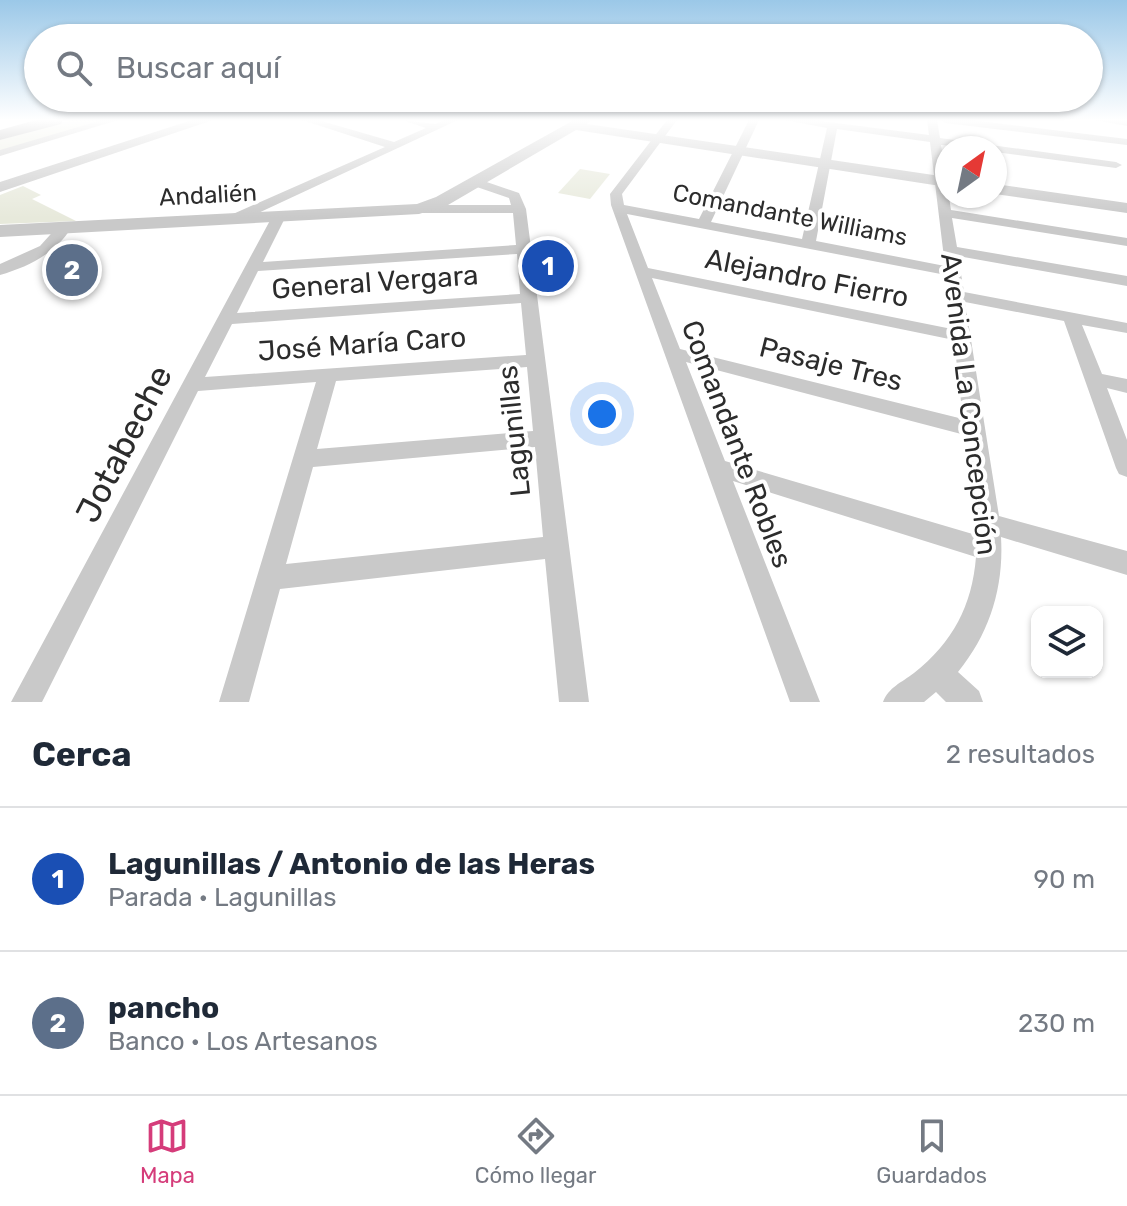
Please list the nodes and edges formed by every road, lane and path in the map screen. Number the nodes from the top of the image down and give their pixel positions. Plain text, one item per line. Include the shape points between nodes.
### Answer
1 (105, 153) edge
2 (380, 153) edge
3 (527, 153) edge
4 (647, 153) edge
5 (738, 153) edge
6 (751, 153) edge
7 (827, 153) edge
8 (1023, 153) edge
9 (825, 164) junction
10 (1116, 165) dead end
11 (935, 180) edge
12 (475, 182) junction
13 (0, 187) edge
14 (1007, 191) edge
15 (617, 207) junction
16 (945, 208) edge
17 (1127, 208) edge
18 (419, 209) junction
19 (519, 209) junction
20 (945, 213) junction
21 (279, 216) junction
22 (238, 217) junction
23 (703, 225) junction
24 (64, 228) junction
25 (0, 231) edge
26 (1127, 242) edge
27 (808, 245) junction
28 (523, 249) junction
29 (950, 250) junction
30 (252, 267) junction
31 (0, 270) edge
32 (642, 271) junction
33 (953, 272) junction
34 (1127, 281) edge
35 (956, 295) junction
36 (529, 298) junction
37 (1071, 317) junction
38 (225, 319) junction
39 (1127, 328) edge
40 (962, 336) junction
41 (673, 353) junction
42 (536, 360) junction
43 (328, 375) junction
44 (1094, 379) junction
45 (191, 385) junction
46 (1127, 386) edge
47 (975, 430) junction
48 (545, 438) junction
49 (304, 459) junction
50 (1126, 462) edge
51 (716, 467) junction
52 (989, 537) junction
53 (557, 547) junction
54 (1127, 563) edge
55 (270, 578) junction
56 (938, 674) junction
57 (26, 702) edge
58 (234, 702) edge
59 (574, 702) edge
60 (805, 702) edge
61 (898, 702) edge
62 (968, 702) edge

1 - 13 street
2 - 22 street
3 - 12 street
4 - 15 street via 616,194
5 - 23 street
6 - 9 street
7 - 9 street
8 - 10 street
9 - 11 street
9 - 27 street
12 - 18 street
12 - 19 street via 515,196
14 - 17 street
15 - 23 street, Comandante Williams
15 - 32 street, Comandante Robles
16 - 20 street, Avenida La Concepción
18 - 19 street
18 - 21 street, Andalién
19 - 28 street, Lagunillas
20 - 26 street
20 - 29 street, Avenida La Concepción
21 - 22 street, Andalién
21 - 30 street, Jotabeche
22 - 24 street, Andalién
23 - 27 street, Comandante Williams
24 - 25 street, Andalién
24 - 31 street via 51,245
27 - 33 street, Comandante Williams
28 - 30 street
28 - 36 street, Lagunillas
29 - 33 street, Avenida La Concepción
29 - 34 street
30 - 38 street, Jotabeche
32 - 40 street, Alejandro Fierro
32 - 41 street, Comandante Robles
33 - 35 street, Avenida La Concepción
35 - 37 street
35 - 40 street, Avenida La Concepción
36 - 38 street, General Vergara
36 - 42 street, Lagunillas
37 - 39 street
37 - 44 street
38 - 45 street, Jotabeche
40 - 47 street, Avenida La Concepción
41 - 47 street, Pasaje Tres
41 - 51 street, Comandante Robles
42 - 43 street, José María Caro
42 - 48 street, Lagunillas
43 - 45 street, José María Caro
43 - 49 street
44 - 46 street
44 - 50 street
45 - 57 street, Jotabeche
47 - 52 street, Avenida La Concepción
48 - 49 street
48 - 53 street, Lagunillas
49 - 55 street
51 - 52 street
51 - 60 street, Comandante Robles
52 - 54 street
52 - 56 street, Avenida La Concepción via 988,587 975,624
53 - 55 street
53 - 59 street, Lagunillas
55 - 58 street
56 - 61 street, Avenida La Concepción
56 - 62 street

